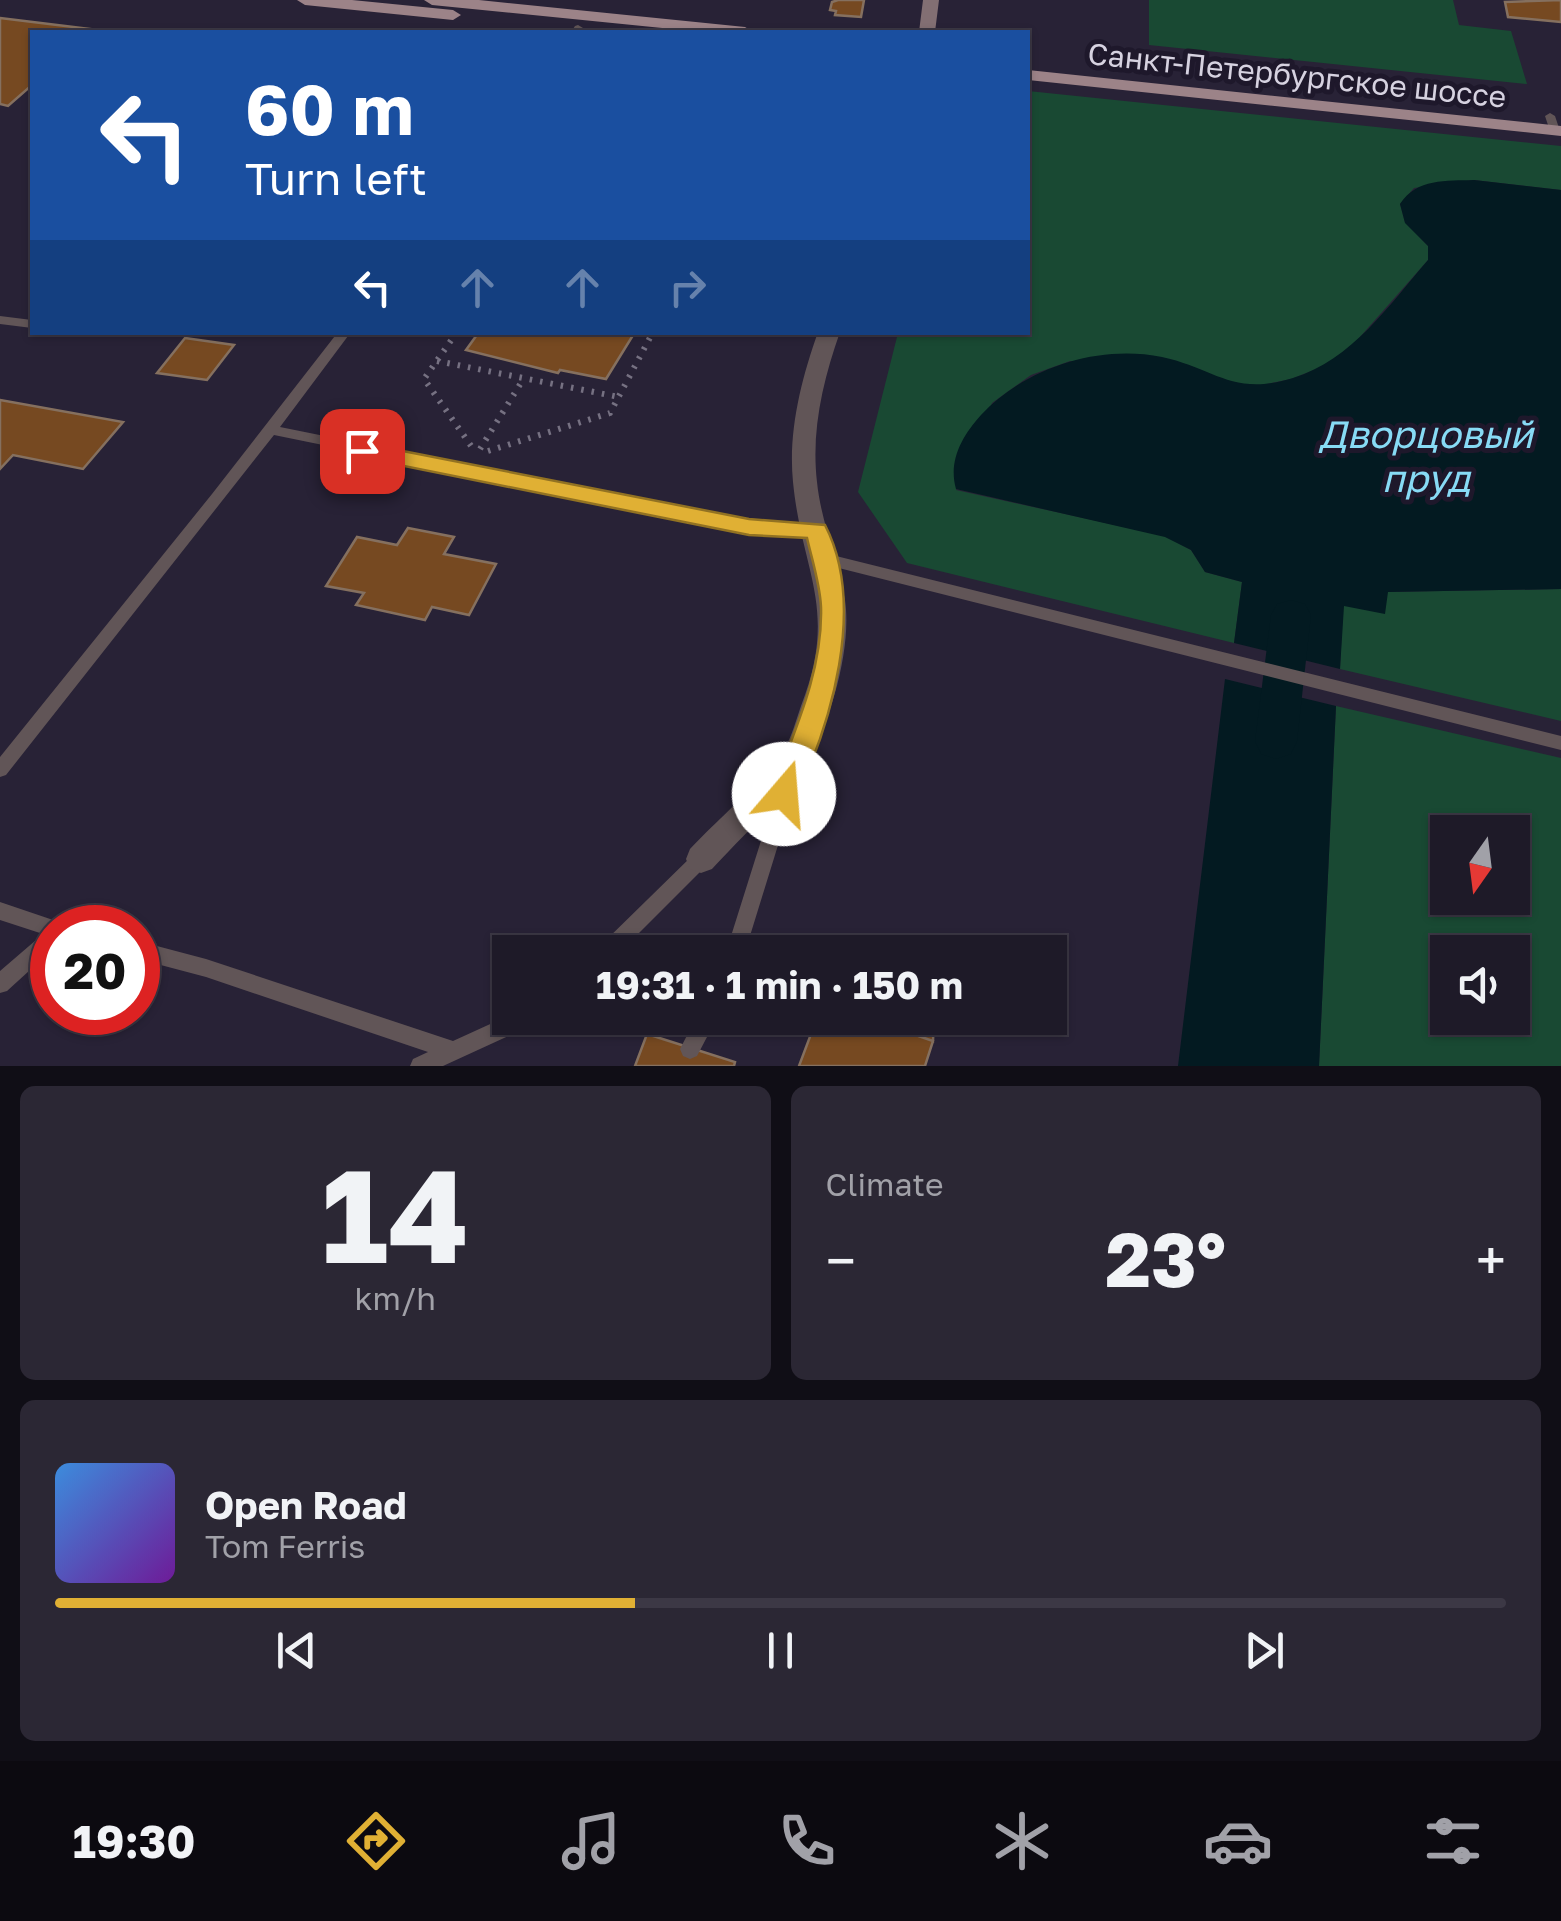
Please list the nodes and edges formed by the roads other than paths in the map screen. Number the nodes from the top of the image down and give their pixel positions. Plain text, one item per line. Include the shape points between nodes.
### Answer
1 (306, 0) edge
2 (432, 0) edge
3 (931, 0) edge
4 (577, 30) edge
5 (726, 30) edge
6 (927, 30) edge
7 (1030, 62) edge
8 (1030, 76) edge
9 (1557, 124) edge
10 (0, 320) edge
11 (30, 324) edge
12 (343, 335) edge
13 (827, 335) edge
14 (273, 430) junction
15 (816, 530) junction
16 (824, 558) junction
17 (1561, 743) edge
18 (796, 756) junction
19 (0, 770) edge
20 (701, 859) joint
21 (0, 911) edge
22 (30, 921) edge
23 (624, 935) edge
24 (740, 935) edge
25 (160, 956) edge
26 (30, 957) edge
27 (0, 984) edge
28 (492, 1032) edge
29 (697, 1035) edge
30 (690, 1048) dead end
31 (451, 1050) junction
32 (420, 1066) edge

1 - 4 main road
2 - 5 main road
3 - 6 main road
7 - 9 main road, Санкт-Петербургское шоссе
8 - 9 main road, Санкт-Петербургское шоссе
10 - 11 lane
12 - 14 lane
13 - 15 street via 804,448
14 - 15 lane via 731,524
14 - 19 lane
15 - 16 street
16 - 17 lane
16 - 18 street via 832,641
18 - 20 street
18 - 24 lane
20 - 23 lane
21 - 22 lane
25 - 31 lane
26 - 27 lane
28 - 31 lane
29 - 30 lane
31 - 32 lane

